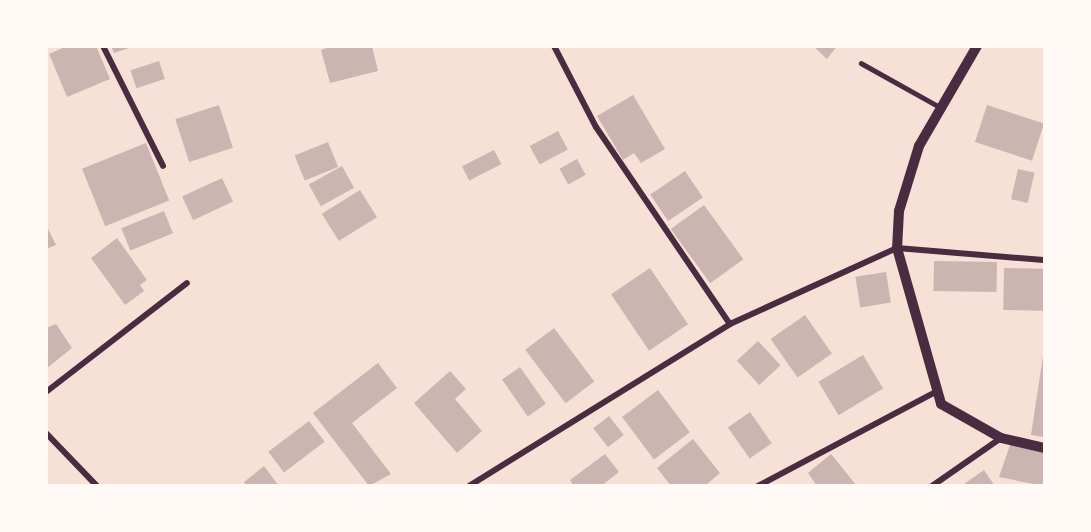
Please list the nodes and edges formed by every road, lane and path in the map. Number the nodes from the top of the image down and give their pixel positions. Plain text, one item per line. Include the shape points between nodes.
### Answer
1 (103, 46) edge
2 (554, 46) edge
3 (977, 46) edge
4 (861, 63) dead end
5 (938, 106) junction
6 (163, 166) dead end
7 (897, 248) junction
8 (1044, 260) edge
9 (187, 283) dead end
10 (730, 324) junction
11 (46, 392) edge
12 (934, 393) junction
13 (46, 433) edge
14 (1001, 438) junction
15 (1044, 448) edge
16 (97, 486) edge
17 (469, 486) edge
18 (758, 486) edge
19 (932, 486) edge

1 - 6 street
2 - 10 street via 596,127
3 - 5 street
4 - 5 lane
5 - 7 street via 907,184
7 - 8 street
7 - 10 street
7 - 12 street
9 - 11 street
10 - 17 street
12 - 14 street via 954,415
12 - 18 street
13 - 16 street
14 - 15 street
14 - 19 street

